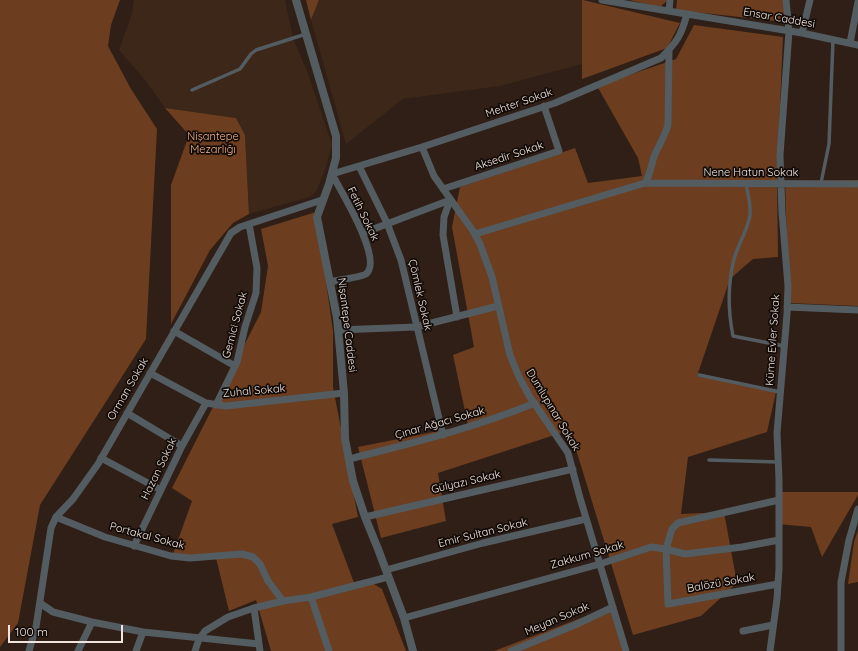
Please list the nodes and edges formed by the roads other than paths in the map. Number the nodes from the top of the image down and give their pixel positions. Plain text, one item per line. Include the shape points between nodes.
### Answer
1 (296, 0) edge
2 (602, 0) edge
3 (670, 0) edge
4 (786, 0) edge
5 (810, 0) edge
6 (858, 2) edge
7 (669, 11) junction
8 (687, 14) junction
9 (789, 31) junction
10 (802, 33) junction
11 (306, 34) junction
12 (833, 40) junction
13 (850, 43) junction
14 (858, 45) edge
15 (669, 50) junction
16 (192, 90) dead end
17 (544, 106) junction
18 (422, 147) junction
19 (359, 166) junction
20 (332, 174) junction
21 (645, 183) junction
22 (746, 184) junction
23 (781, 184) junction
24 (821, 184) junction
25 (858, 184) edge
26 (443, 189) junction
27 (322, 200) junction
28 (450, 200) junction
29 (249, 224) junction
30 (387, 224) junction
31 (363, 233) junction
32 (475, 234) junction
33 (330, 282) junction
34 (498, 306) junction
35 (787, 307) junction
36 (858, 310) edge
37 (457, 317) junction
38 (416, 327) junction
39 (338, 330) junction
40 (174, 331) junction
41 (784, 346) junction
42 (235, 366) junction
43 (150, 373) junction
44 (699, 375) dead end
45 (780, 392) junction
46 (344, 393) junction
47 (206, 403) junction
48 (535, 403) junction
49 (216, 405) junction
50 (127, 413) junction
51 (443, 435) junction
52 (182, 446) junction
53 (101, 458) junction
54 (349, 459) junction
55 (709, 460) dead end
56 (778, 462) junction
57 (573, 469) junction
58 (162, 490) junction
59 (778, 500) junction
60 (858, 509) edge
61 (56, 517) junction
62 (365, 517) junction
63 (586, 519) junction
64 (778, 540) junction
65 (134, 546) junction
66 (666, 548) junction
67 (600, 564) junction
68 (387, 573) junction
69 (778, 584) junction
70 (311, 597) junction
71 (282, 601) junction
72 (40, 603) junction
73 (613, 607) junction
74 (254, 608) junction
75 (404, 618) junction
76 (92, 622) junction
77 (774, 625) junction
78 (743, 631) dead end
79 (143, 632) junction
80 (199, 639) junction
81 (260, 648) edge
82 (29, 651) edge
83 (78, 651) edge
84 (136, 651) edge
85 (194, 651) edge
86 (329, 651) edge
87 (412, 651) edge
88 (511, 651) edge
89 (626, 651) edge
90 (770, 651) edge
91 (841, 651) edge

1 - 11 street, Nişantepe Caddesi
2 - 7 street, Ensar Caddesi
3 - 7 street
4 - 9 street, Küme Evler Sokak
5 - 10 street
6 - 13 street
7 - 8 street, Ensar Caddesi
8 - 9 street, Ensar Caddesi
8 - 15 street, Mehter Sokak via 682,33
9 - 10 street, Ensar Caddesi
9 - 23 street, Küme Evler Sokak via 780,156
10 - 12 street, Ensar Caddesi
11 - 16 lane via 256,50 240,69
11 - 20 street, Nişantepe Caddesi via 336,136 336,158
12 - 13 street, Ensar Caddesi
12 - 24 lane via 829,144
13 - 14 street, Ensar Caddesi
15 - 17 street, Mehter Sokak via 661,58
15 - 21 street via 668,125
17 - 18 street, Mehter Sokak
17 - 26 street, Aksedir Sokak via 559,151
18 - 19 street, Mehter Sokak
18 - 26 street, Dumlupınar Sokak via 434,176
19 - 20 street, Mehter Sokak
19 - 30 street, Çömlek Sokak
20 - 27 street, Nişantepe Caddesi
20 - 31 street, Fetih Sokak
21 - 22 street, Nene Hatun Sokak
21 - 32 street, Nene Hatun Sokak
22 - 23 street, Nene Hatun Sokak
22 - 41 lane via 750,215 734,260 729,295 733,336
23 - 24 street, Nene Hatun Sokak
23 - 35 street, Küme Evler Sokak via 788,286
24 - 25 street, Nene Hatun Sokak
26 - 28 street, Dumlupınar Sokak
27 - 29 street, Orman Sokak
27 - 33 street, Nişantepe Caddesi via 317,217
28 - 30 street
28 - 32 street, Dumlupınar Sokak
28 - 37 street via 444,218 443,235
29 - 40 street, Orman Sokak via 231,233
29 - 42 street, Gemici Sokak via 257,268 256,293
30 - 31 street
30 - 38 street, Çömlek Sokak via 401,260
31 - 33 street, Fetih Sokak via 370,254 369,270 365,275
32 - 34 street, Dumlupınar Sokak via 492,277
33 - 39 street, Nişantepe Caddesi
34 - 37 street
34 - 48 street, Dumlupınar Sokak via 510,356
35 - 36 street
35 - 41 street, Küme Evler Sokak
37 - 38 street
38 - 39 street
38 - 51 street, Çömlek Sokak
39 - 46 street, Nişantepe Caddesi
40 - 42 street
40 - 43 street, Orman Sokak
41 - 45 street, Küme Evler Sokak
42 - 49 street, Gemici Sokak
43 - 47 street, Zuhal Sokak
43 - 50 street, Orman Sokak
44 - 45 lane
45 - 56 street, Küme Evler Sokak
46 - 49 street, Zuhal Sokak
46 - 54 street, Nişantepe Caddesi via 345,439
47 - 49 street, Zuhal Sokak
47 - 52 street, Hazan Sokak
48 - 51 street, Çınar Ağacı Sokak
48 - 57 street, Dumlupınar Sokak via 568,453
50 - 52 street
50 - 53 street, Orman Sokak
51 - 54 street, Çınar Ağacı Sokak
52 - 58 street, Hazan Sokak
53 - 58 street
53 - 61 street, Orman Sokak via 73,499
54 - 62 street, Nişantepe Caddesi
55 - 56 lane
56 - 59 street, Küme Evler Sokak
57 - 62 street, Gülyazı Sokak
57 - 63 street, Dumlupınar Sokak
58 - 65 street, Hazan Sokak
59 - 64 street, Küme Evler Sokak
59 - 66 street via 678,523 672,529
60 - 91 street via 841,582
61 - 65 street, Portakal Sokak
61 - 72 street, Orman Sokak via 51,528
62 - 68 street, Nişantepe Caddesi
63 - 67 street, Dumlupınar Sokak
63 - 68 street, Emir Sultan Sokak via 483,543
64 - 66 street, Zakkum Sokak via 685,554
64 - 69 street, Küme Evler Sokak
65 - 71 street, Portakal Sokak via 171,556 190,558 242,554 253,557
66 - 67 street, Zakkum Sokak via 651,547
66 - 69 street, Balözü Sokak via 668,604
67 - 73 street, Dumlupınar Sokak
67 - 75 street, Zakkum Sokak
68 - 70 street, Emir Sultan Sokak
68 - 75 street, Nişantepe Caddesi
69 - 77 street, Küme Evler Sokak
70 - 71 street, Emir Sultan Sokak
70 - 86 street
71 - 74 street, Emir Sultan Sokak
72 - 76 street via 53,612
72 - 82 street, Orman Sokak
73 - 88 street, Meyan Sokak
73 - 89 street, Dumlupınar Sokak
74 - 80 street, Emir Sultan Sokak via 228,618 205,631
74 - 81 street
75 - 87 street, Nişantepe Caddesi
76 - 79 street
76 - 83 street
77 - 78 street
77 - 90 street, Küme Evler Sokak
79 - 80 street
79 - 84 street
80 - 81 street
80 - 85 street

